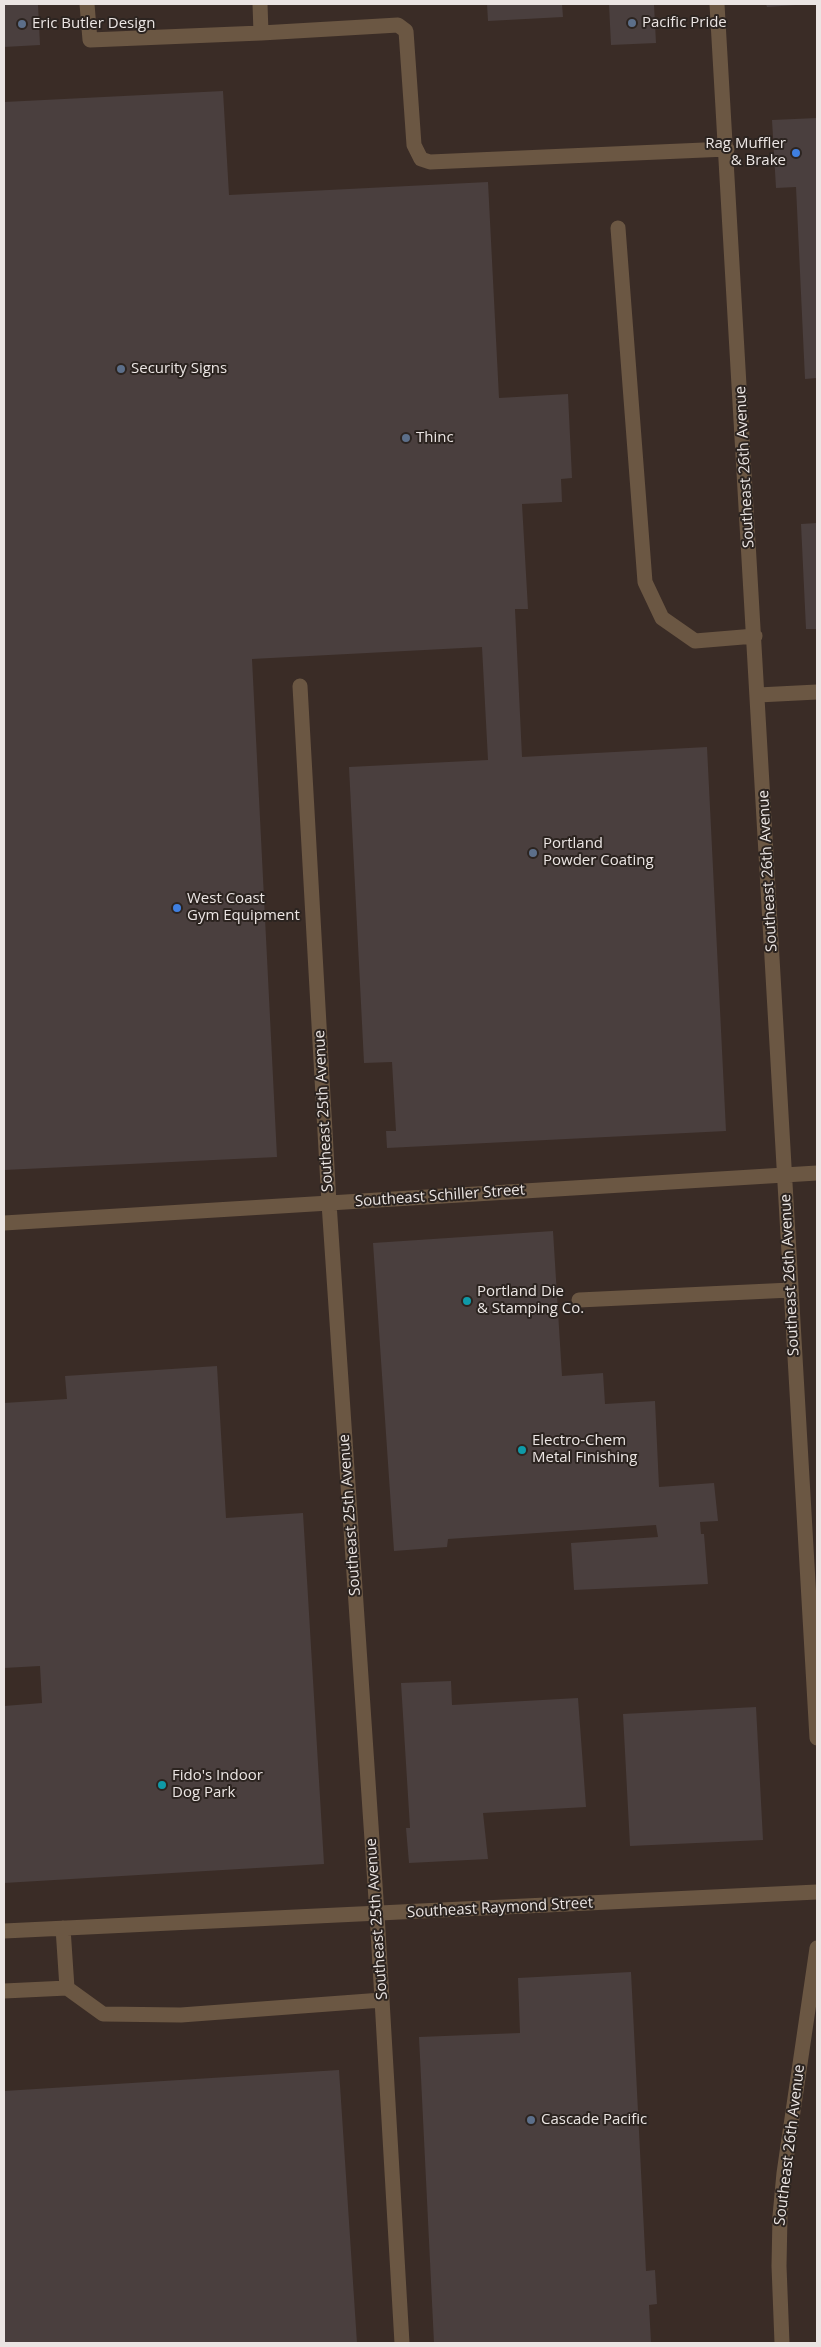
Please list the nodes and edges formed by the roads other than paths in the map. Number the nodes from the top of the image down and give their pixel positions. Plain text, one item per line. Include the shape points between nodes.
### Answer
1 (88, 4) edge
2 (260, 4) edge
3 (717, 4) edge
4 (261, 33) junction
5 (726, 148) junction
6 (618, 228) dead end
7 (755, 636) junction
8 (300, 686) dead end
9 (817, 692) edge
10 (758, 695) junction
11 (817, 1173) edge
12 (785, 1175) junction
13 (329, 1203) junction
14 (4, 1223) edge
15 (791, 1290) junction
16 (579, 1300) dead end
17 (817, 1738) edge
18 (817, 1892) edge
19 (377, 1914) junction
20 (63, 1928) junction
21 (4, 1931) edge
22 (817, 1948) edge
23 (67, 1988) junction
24 (4, 1991) edge
25 (382, 2000) junction
26 (402, 2343) edge
27 (782, 2343) edge

1 - 4 street via 90,40
2 - 4 street
3 - 5 street, Southeast 26th Avenue
4 - 5 street via 398,25 406,32 414,146 421,159 430,162
5 - 7 street, Southeast 26th Avenue
6 - 7 street via 646,582 662,618 695,641
7 - 10 street, Southeast 26th Avenue
8 - 13 street, Southeast 25th Avenue
9 - 10 street
10 - 12 street, Southeast 26th Avenue
11 - 12 street, Southeast Schiller Street
12 - 13 street, Southeast Schiller Street
12 - 15 street, Southeast 26th Avenue
13 - 14 street, Southeast Schiller Street
13 - 19 street, Southeast 25th Avenue
15 - 16 street
15 - 17 street, Southeast 26th Avenue
18 - 19 street, Southeast Raymond Street
19 - 20 street, Southeast Raymond Street
19 - 25 street, Southeast 25th Avenue
20 - 21 street, Southeast Raymond Street
20 - 23 street
22 - 27 street, Southeast 26th Avenue via 780,2208 778,2266
23 - 24 street
23 - 25 street via 103,2014 181,2015
25 - 26 street, Southeast 25th Avenue

